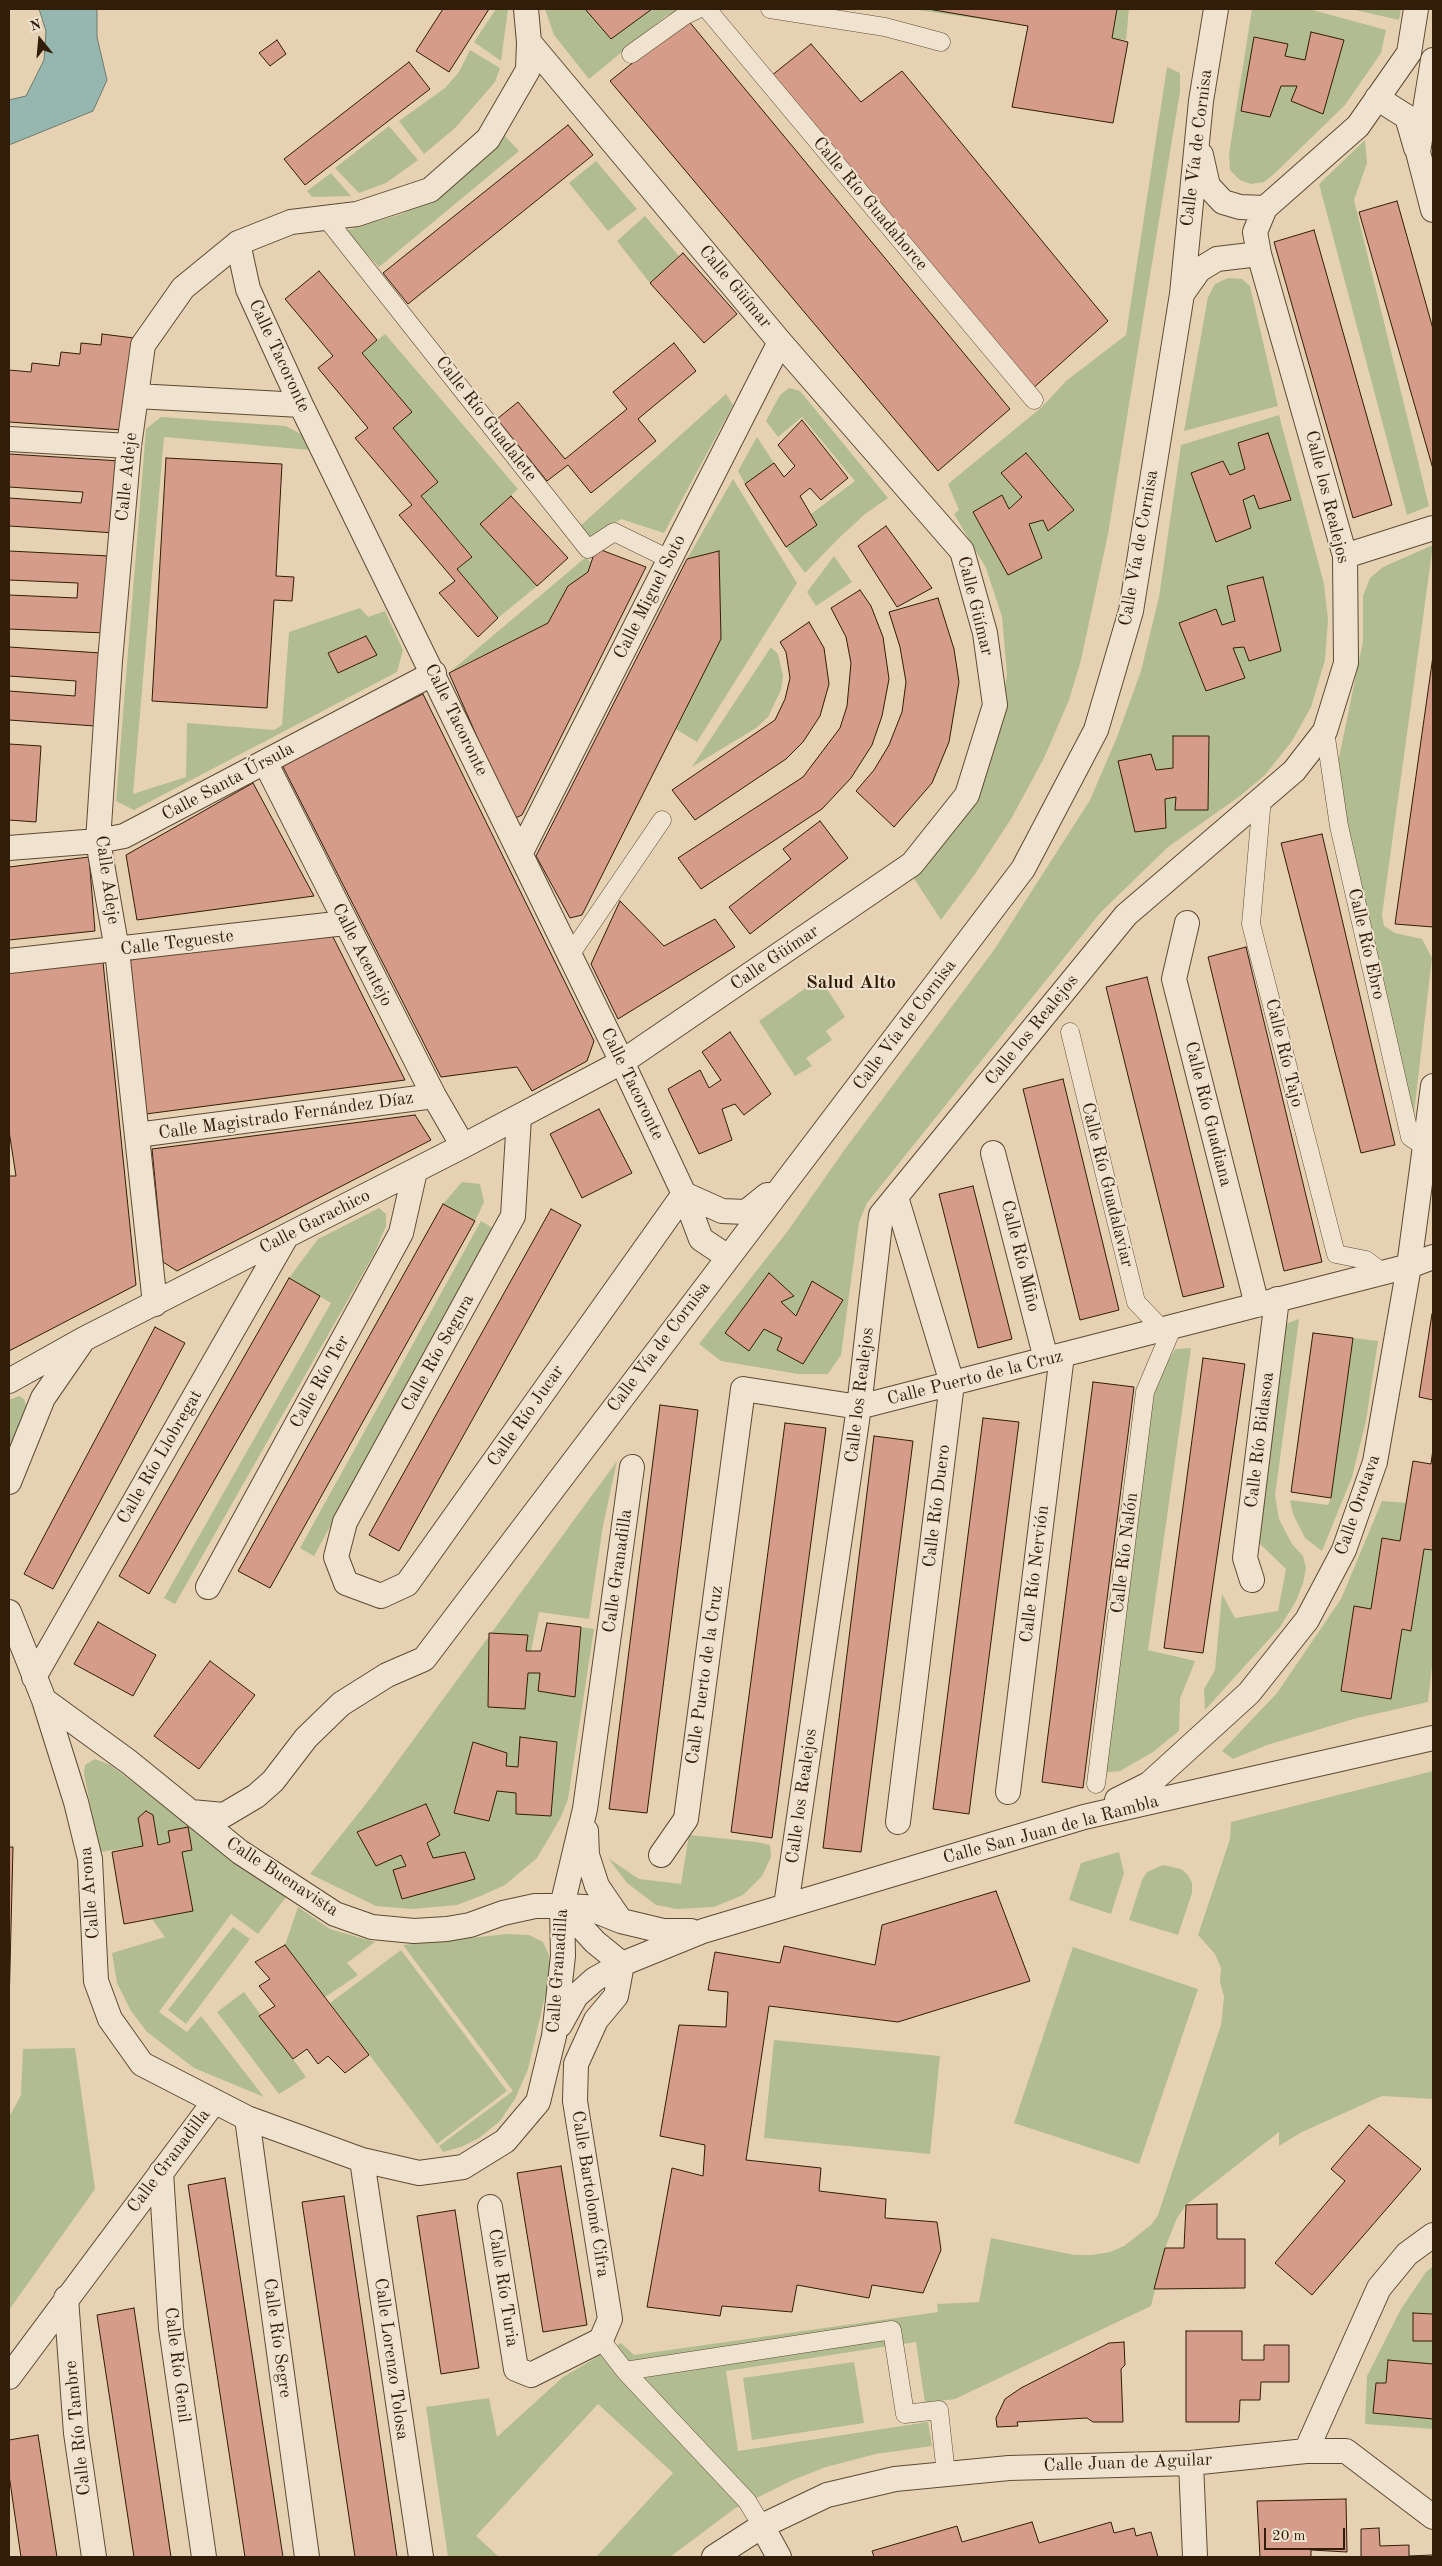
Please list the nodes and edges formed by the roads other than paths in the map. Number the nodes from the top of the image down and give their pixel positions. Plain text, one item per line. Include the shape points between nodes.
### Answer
1 (526, 9) edge
2 (698, 9) edge
3 (707, 9) edge
4 (770, 9) edge
5 (1216, 9) edge
6 (1416, 9) edge
7 (529, 42) junction
8 (941, 42) dead end
9 (631, 54) dead end
10 (1433, 60) edge
11 (1377, 98) junction
12 (1197, 136) junction
13 (1418, 152) junction
14 (1223, 202) junction
15 (1265, 208) junction
16 (1433, 210) edge
17 (326, 218) junction
18 (1188, 223) junction
19 (238, 243) junction
20 (1257, 243) junction
21 (1217, 259) junction
22 (1182, 294) junction
23 (780, 342) junction
24 (136, 396) junction
25 (1034, 400) dead end
26 (301, 405) junction
27 (9, 439) edge
28 (129, 446) junction
29 (1433, 528) edge
30 (1346, 556) junction
31 (669, 559) junction
32 (434, 673) junction
33 (1325, 731) junction
34 (265, 762) junction
35 (1262, 798) junction
36 (662, 820) dead end
37 (98, 841) junction
38 (9, 848) edge
39 (521, 852) junction
40 (345, 923) junction
41 (1187, 923) dead end
42 (117, 950) junction
43 (570, 955) junction
44 (9, 961) edge
45 (1070, 1032) dead end
46 (622, 1062) junction
47 (1433, 1086) edge
48 (434, 1096) junction
49 (518, 1117) junction
50 (138, 1136) junction
51 (463, 1146) junction
52 (1425, 1148) junction
53 (993, 1153) dead end
54 (415, 1170) junction
55 (788, 1178) junction
56 (684, 1194) junction
57 (896, 1197) junction
58 (286, 1237) junction
59 (728, 1257) junction
60 (1433, 1258) edge
61 (1409, 1266) junction
62 (1383, 1273) junction
63 (1267, 1302) junction
64 (155, 1304) junction
65 (1168, 1328) junction
66 (84, 1339) junction
67 (1054, 1357) junction
68 (14, 1378) edge
69 (952, 1383) junction
70 (859, 1407) junction
71 (33, 1419) junction
72 (632, 1468) dead end
73 (9, 1482) edge
74 (1252, 1580) dead end
75 (346, 1582) joint
76 (208, 1587) dead end
77 (9, 1612) edge
78 (13, 1637) edge
79 (34, 1677) junction
80 (44, 1700) junction
81 (1433, 1738) edge
82 (1096, 1784) dead end
83 (1008, 1792) dead end
84 (585, 1809) junction
85 (191, 1812) junction
86 (1084, 1817) junction
87 (898, 1822) dead end
88 (661, 1855) dead end
89 (562, 1906) junction
90 (786, 1906) junction
91 (621, 1921) junction
92 (703, 1930) junction
93 (595, 1942) junction
94 (563, 1956) junction
95 (622, 1964) junction
96 (554, 2036) junction
97 (214, 2102) junction
98 (247, 2118) junction
99 (362, 2160) junction
100 (161, 2172) junction
101 (490, 2207) dead end
102 (1433, 2235) edge
103 (66, 2298) junction
104 (601, 2340) junction
105 (625, 2371) junction
106 (9, 2378) edge
107 (1306, 2451) junction
108 (1191, 2463) junction
109 (946, 2474) junction
110 (1433, 2517) edge
111 (762, 2526) junction
112 (94, 2557) edge
113 (204, 2557) edge
114 (307, 2557) edge
115 (420, 2557) edge
116 (714, 2557) edge
117 (779, 2557) edge
118 (1195, 2557) edge

1 - 7 street, Calle Adeje
2 - 9 street
3 - 25 street, Calle Río Guadahorce
4 - 8 street via 885,27
5 - 12 street, Calle Vía de Cornisa
6 - 11 street via 1409,53
7 - 17 street, Calle Adeje via 528,70 488,139 430,190 357,214
7 - 23 street, Calle Güímar
10 - 13 street
11 - 13 street via 1407,117
11 - 15 street via 1358,126
12 - 14 street via 1208,186
12 - 18 street, Calle Vía de Cornisa
13 - 16 street
14 - 15 street via 1240,207
14 - 18 street via 1203,208
15 - 20 street
17 - 19 street, Calle Adeje via 291,222
17 - 31 street, Calle Río Guadalete via 588,549 614,532
18 - 21 street via 1202,246
18 - 22 street, Calle Vía de Cornisa
19 - 24 street, Calle Adeje via 183,288 143,345
19 - 26 street, Calle Tacoronte via 248,289
20 - 21 street
20 - 30 street, Calle los Realejos
21 - 22 street via 1199,270
22 - 55 street, Calle Vía de Cornisa via 1131,611 1096,730 1023,869
23 - 31 street, Calle Miguel Soto
23 - 46 street, Calle Güímar via 962,551 985,633 995,705 967,795 912,864
24 - 26 street
24 - 28 street, Calle Adeje
26 - 32 street, Calle Tacoronte
27 - 28 street
28 - 37 street, Calle Adeje
29 - 30 street
30 - 33 street, Calle los Realejos via 1346,663
31 - 39 street, Calle Miguel Soto
32 - 34 street, Calle Santa Úrsula
32 - 39 street, Calle Tacoronte
33 - 35 street, Calle los Realejos via 1294,771
33 - 52 street, Calle Río Ebro via 1339,826 1410,1137
34 - 37 street, Calle Santa Úrsula via 124,836
34 - 40 street, Calle Acentejo
35 - 57 street, Calle los Realejos via 1126,915
35 - 62 street, Calle Río Tajo via 1251,924 1336,1254 1366,1260
36 - 43 street
37 - 38 street, Calle Santa Úrsula
37 - 42 street, Calle Adeje
39 - 43 street, Calle Tacoronte
40 - 42 street, Calle Tegueste
40 - 48 street, Calle Acentejo
41 - 63 street, Calle Río Guadiana via 1174,979
42 - 44 street, Calle Tegueste
42 - 50 street, Calle Adeje
43 - 46 street, Calle Tacoronte
45 - 65 street, Calle Río Guadalaviar via 1136,1302
46 - 49 street, Calle Garachico
46 - 56 street, Calle Tacoronte
47 - 52 street, Calle Orotava
48 - 50 street, Calle Magistrado Fernández Díaz
48 - 51 street, Calle Acentejo
49 - 51 street, Calle Garachico
49 - 75 street, Calle Río Segura via 513,1216 345,1522 336,1557
50 - 64 street, Calle Adeje
51 - 54 street, Calle Garachico
52 - 61 street, Calle Orotava
53 - 67 street, Calle Río Miño
54 - 58 street, Calle Garachico
54 - 76 street, Calle Río Ter via 401,1233
55 - 56 street via 746,1212 722,1211
55 - 59 street, Calle Vía de Cornisa
56 - 59 street, Calle Tacoronte via 701,1239
56 - 75 street, Calle Río Jucar via 407,1584 381,1596
57 - 69 street, Calle Río Duero
57 - 70 street, Calle los Realejos via 881,1216
58 - 64 street, Calle Garachico
58 - 79 street, Calle Río Llobregat
59 - 85 street, Calle Vía de Cornisa via 424,1659 387,1675 340,1704 256,1796 224,1814
60 - 61 street, Calle Puerto de la Cruz
61 - 62 street, Calle Puerto de la Cruz
61 - 86 street, Calle Orotava via 1375,1462 1344,1550 1307,1620 1249,1693 1149,1784
62 - 63 street, Calle Puerto de la Cruz
63 - 65 street, Calle Puerto de la Cruz
63 - 74 street, Calle Río Bidasoa via 1245,1558
64 - 66 street, Calle Garachico
65 - 67 street, Calle Puerto de la Cruz
65 - 82 street, Calle Río Nalón via 1145,1392
66 - 68 street, Calle Garachico
66 - 71 street via 43,1398
67 - 69 street, Calle Puerto de la Cruz
67 - 83 street, Calle Río Nervión
68 - 71 street via 29,1392
69 - 70 street, Calle Puerto de la Cruz
69 - 87 street, Calle Río Duero
70 - 88 street, Calle Puerto de la Cruz via 743,1389 686,1819
70 - 90 street, Calle los Realejos
71 - 73 street
72 - 84 street, Calle Granadilla
77 - 78 street, Calle Arona
78 - 79 street, Calle Arona
79 - 80 street, Calle Arona
80 - 85 street, Calle Buenavista
80 - 97 street, Calle Arona via 90,1859 96,1980 110,2019 142,2064
81 - 86 street, Calle San Juan de la Rambla
84 - 89 street, Calle Granadilla
84 - 91 street via 588,1855 597,1886
85 - 89 street, Calle Buenavista via 240,1852 335,1914 372,1927 447,1930 535,1906
86 - 90 street, Calle San Juan de la Rambla
89 - 91 street, Calle San Juan de la Rambla via 586,1907
89 - 93 street
89 - 94 street, Calle Granadilla
90 - 92 street, Calle San Juan de la Rambla
91 - 92 street, Calle San Juan de la Rambla via 663,1932
92 - 95 street, Calle San Juan de la Rambla
93 - 94 street
93 - 95 street
94 - 96 street, Calle Granadilla
95 - 96 street, Calle San Juan de la Rambla via 595,1979 576,1996
95 - 104 street, Calle Bartolomé Cifra via 616,1996 596,2020 576,2064 575,2100 610,2319
96 - 99 street, Calle Granadilla via 538,2102 505,2141 463,2167 419,2173
97 - 98 street, Calle Granadilla
97 - 100 street, Calle Granadilla
98 - 99 street, Calle Granadilla
98 - 114 street, Calle Río Segre
99 - 115 street, Calle Lorenzo Tolosa
100 - 103 street, Calle Granadilla
100 - 113 street, Calle Río Genil via 171,2328
101 - 104 street, Calle Río Turia via 516,2369 531,2375
102 - 107 street via 1407,2254 1380,2288
103 - 106 street, Calle Granadilla
103 - 112 street, Calle Río Tambre via 76,2433
104 - 105 street
105 - 109 street via 892,2330 905,2414 939,2410
105 - 111 street via 748,2502
107 - 108 street, Calle Juan de Aguilar
107 - 110 street, Calle Juan de Aguilar via 1346,2450
108 - 109 street, Calle Juan de Aguilar via 1009,2468
108 - 118 street
109 - 111 street, Calle Juan de Aguilar via 895,2479 827,2496
111 - 116 street, Calle Juan de Aguilar
111 - 117 street

